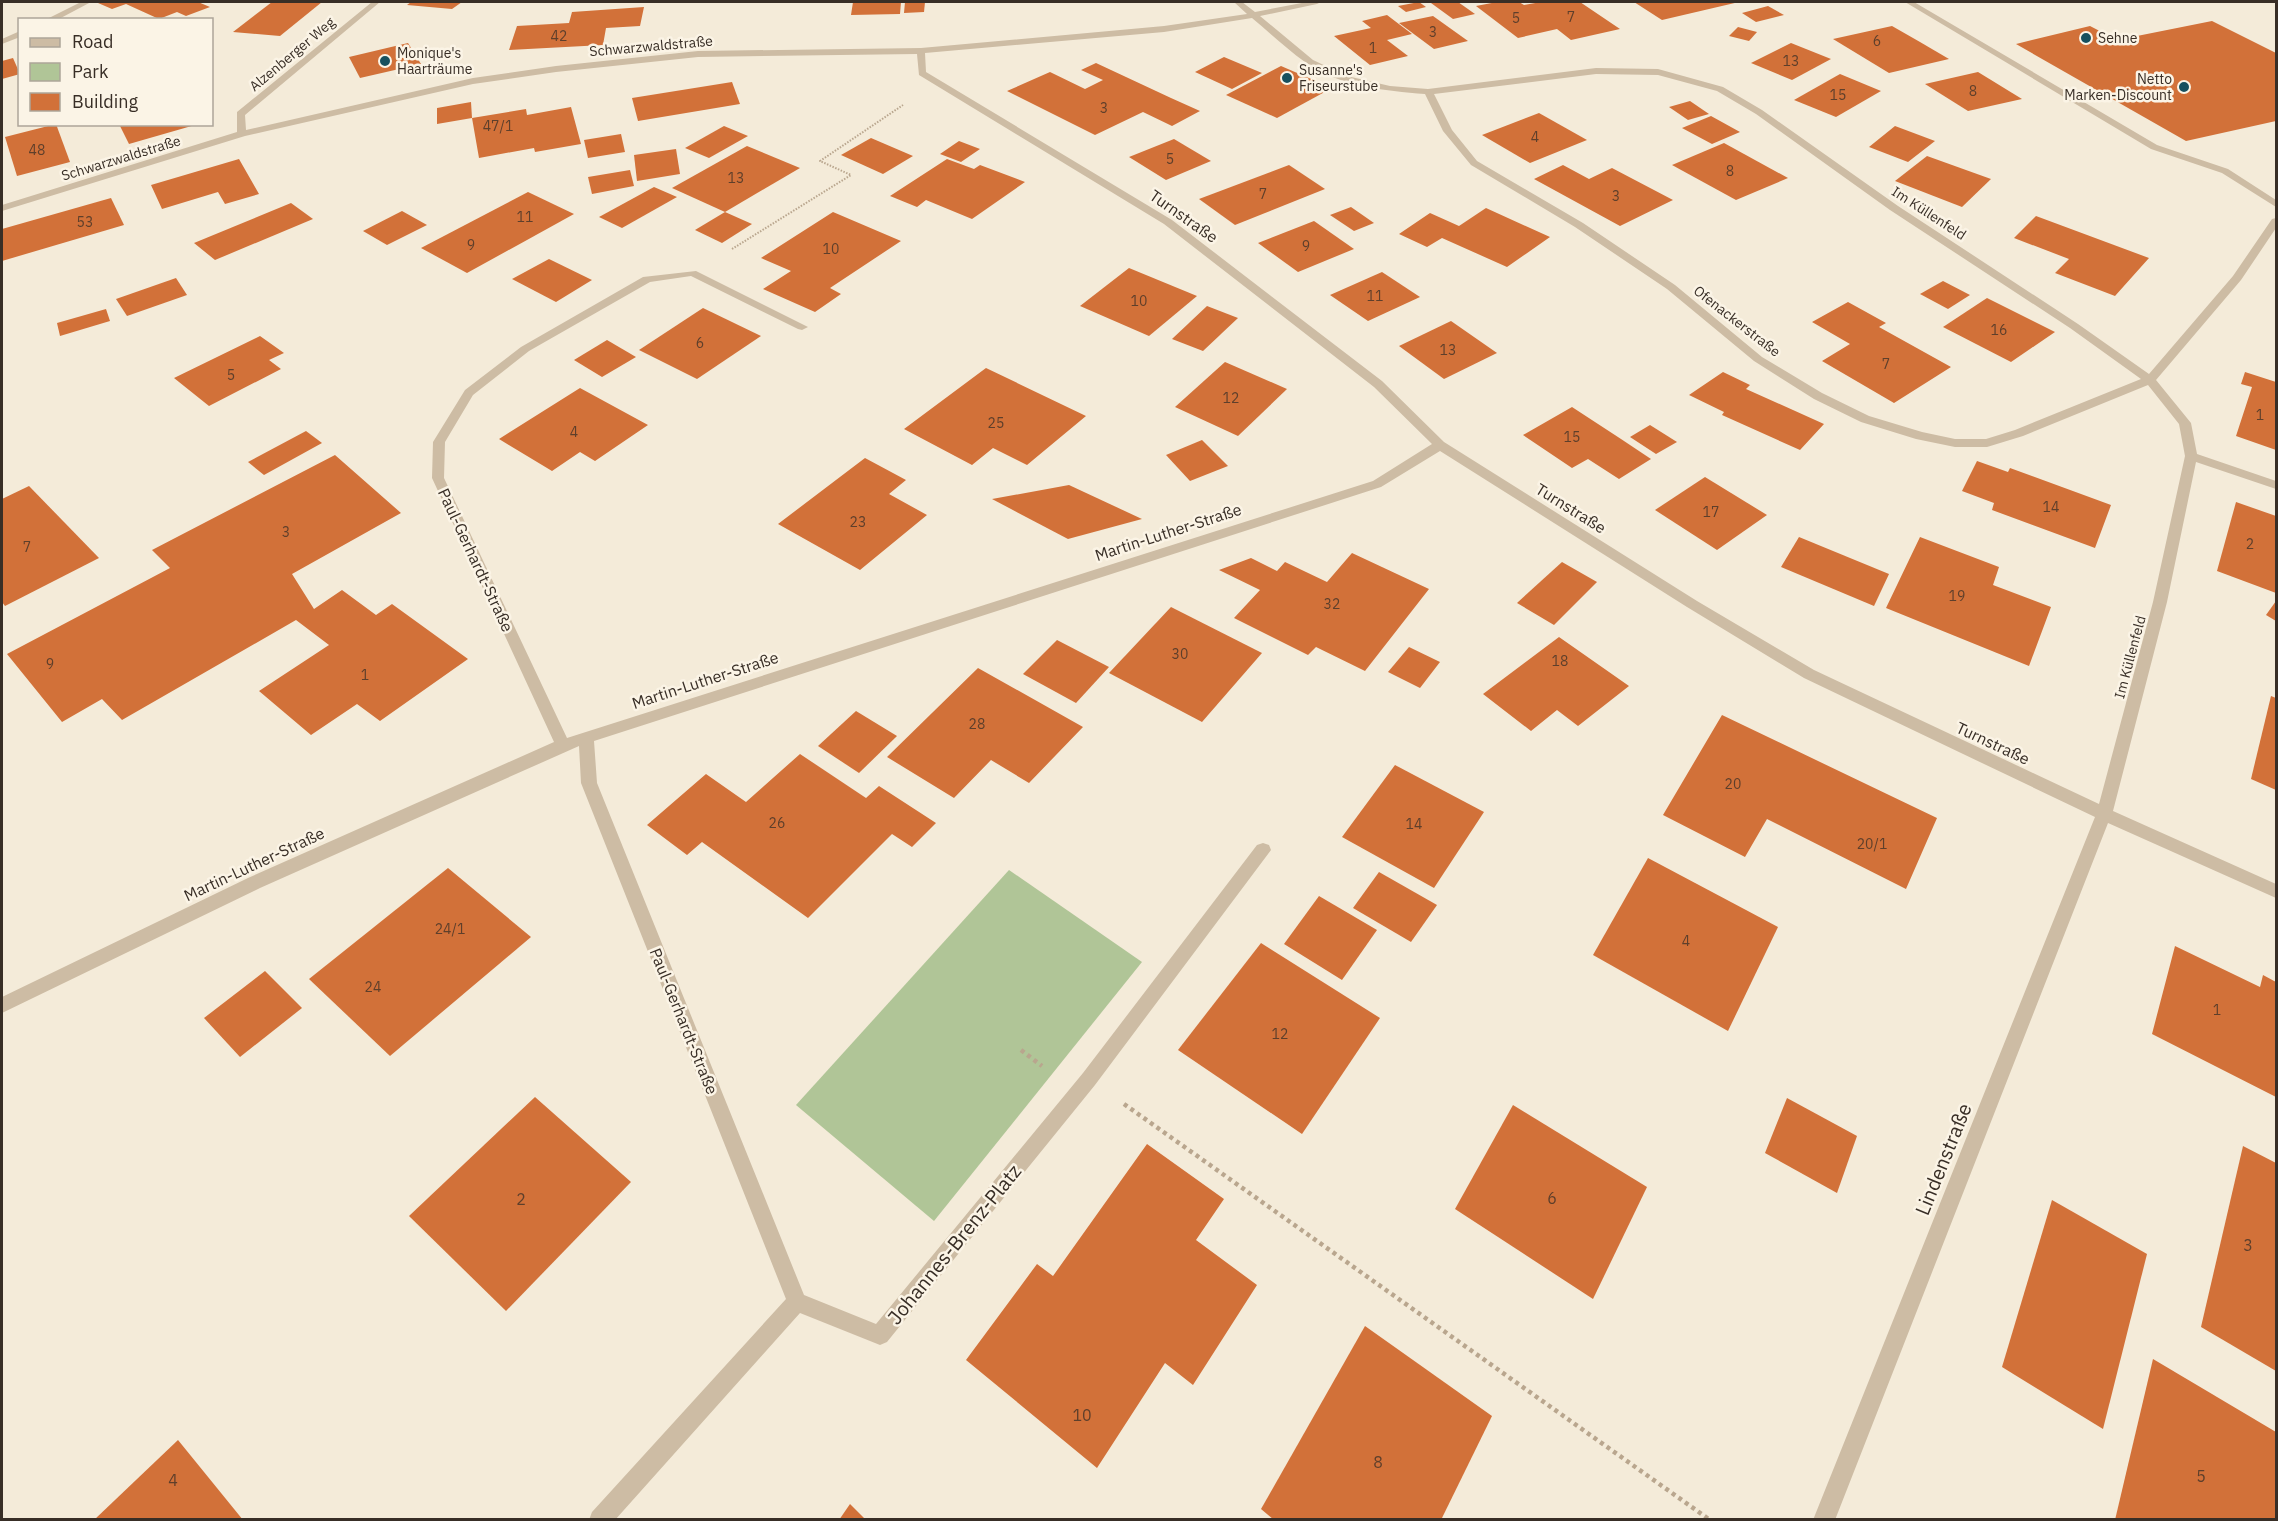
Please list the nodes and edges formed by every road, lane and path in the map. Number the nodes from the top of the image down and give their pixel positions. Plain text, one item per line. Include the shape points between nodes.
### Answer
1 (87, 2) edge
2 (376, 2) edge
3 (1238, 2) edge
4 (1317, 2) edge
5 (1909, 2) edge
6 (1254, 15) junction
7 (53, 18) edge
8 (18, 34) edge
9 (2, 42) edge
10 (921, 51) junction
11 (940, 84) junction
12 (1428, 92) junction
13 (242, 134) junction
14 (2277, 204) edge
15 (2, 208) edge
16 (2277, 221) edge
17 (692, 273) junction
18 (802, 327) dead end
19 (2150, 380) junction
20 (1440, 445) junction
21 (2191, 456) junction
22 (2277, 485) edge
23 (586, 737) junction
24 (563, 745) junction
25 (2104, 814) junction
26 (1263, 850) dead end
27 (2277, 891) edge
28 (2, 1005) edge
29 (1089, 1079) junction
30 (796, 1302) junction
31 (600, 1520) edge
32 (1710, 1520) edge
33 (1824, 1520) edge

1 - 7 street
2 - 13 street, Alzenberger Weg via 240,114
3 - 6 street, Im Küllenfeld
4 - 6 street, Schwarzwaldstraße
5 - 14 street via 2154,147 2225,171
6 - 10 street, Schwarzwaldstraße via 1164,29
6 - 12 street, Im Küllenfeld via 1310,62 1344,78 1390,89
8 - 9 street
10 - 11 street, Turnstraße via 922,73
10 - 13 street, Schwarzwaldstraße via 698,54 556,69 473,81
11 - 17 path via 820,161 851,175
11 - 20 street, Turnstraße via 1168,222 1378,384
12 - 19 street, Im Küllenfeld via 1596,71 1658,72 1720,89
12 - 19 street, Ofenackerstraße via 1448,131 1474,163 1671,287 1758,359 1865,419 1955,444 1987,442
13 - 15 street, Schwarzwaldstraße
16 - 19 street via 2237,278
17 - 18 street
17 - 24 street, Paul-Gerhardt-Straße via 647,279 525,349 469,393 439,442 438,478
19 - 21 street, Im Küllenfeld via 2185,423
20 - 23 street, Martin-Luther-Straße via 1377,484
20 - 25 street, Turnstraße via 1809,674
21 - 22 street
21 - 25 street, Im Küllenfeld via 2160,602
23 - 24 street, Martin-Luther-Straße
23 - 30 street, Paul-Gerhardt-Straße via 590,783
24 - 28 street, Martin-Luther-Straße via 254,883
25 - 27 street, Turnstraße
25 - 33 street, Lindenstraße
26 - 29 street, Johannes-Brenz-Platz
29 - 30 street, Johannes-Brenz-Platz via 880,1335
29 - 32 path
30 - 31 street

